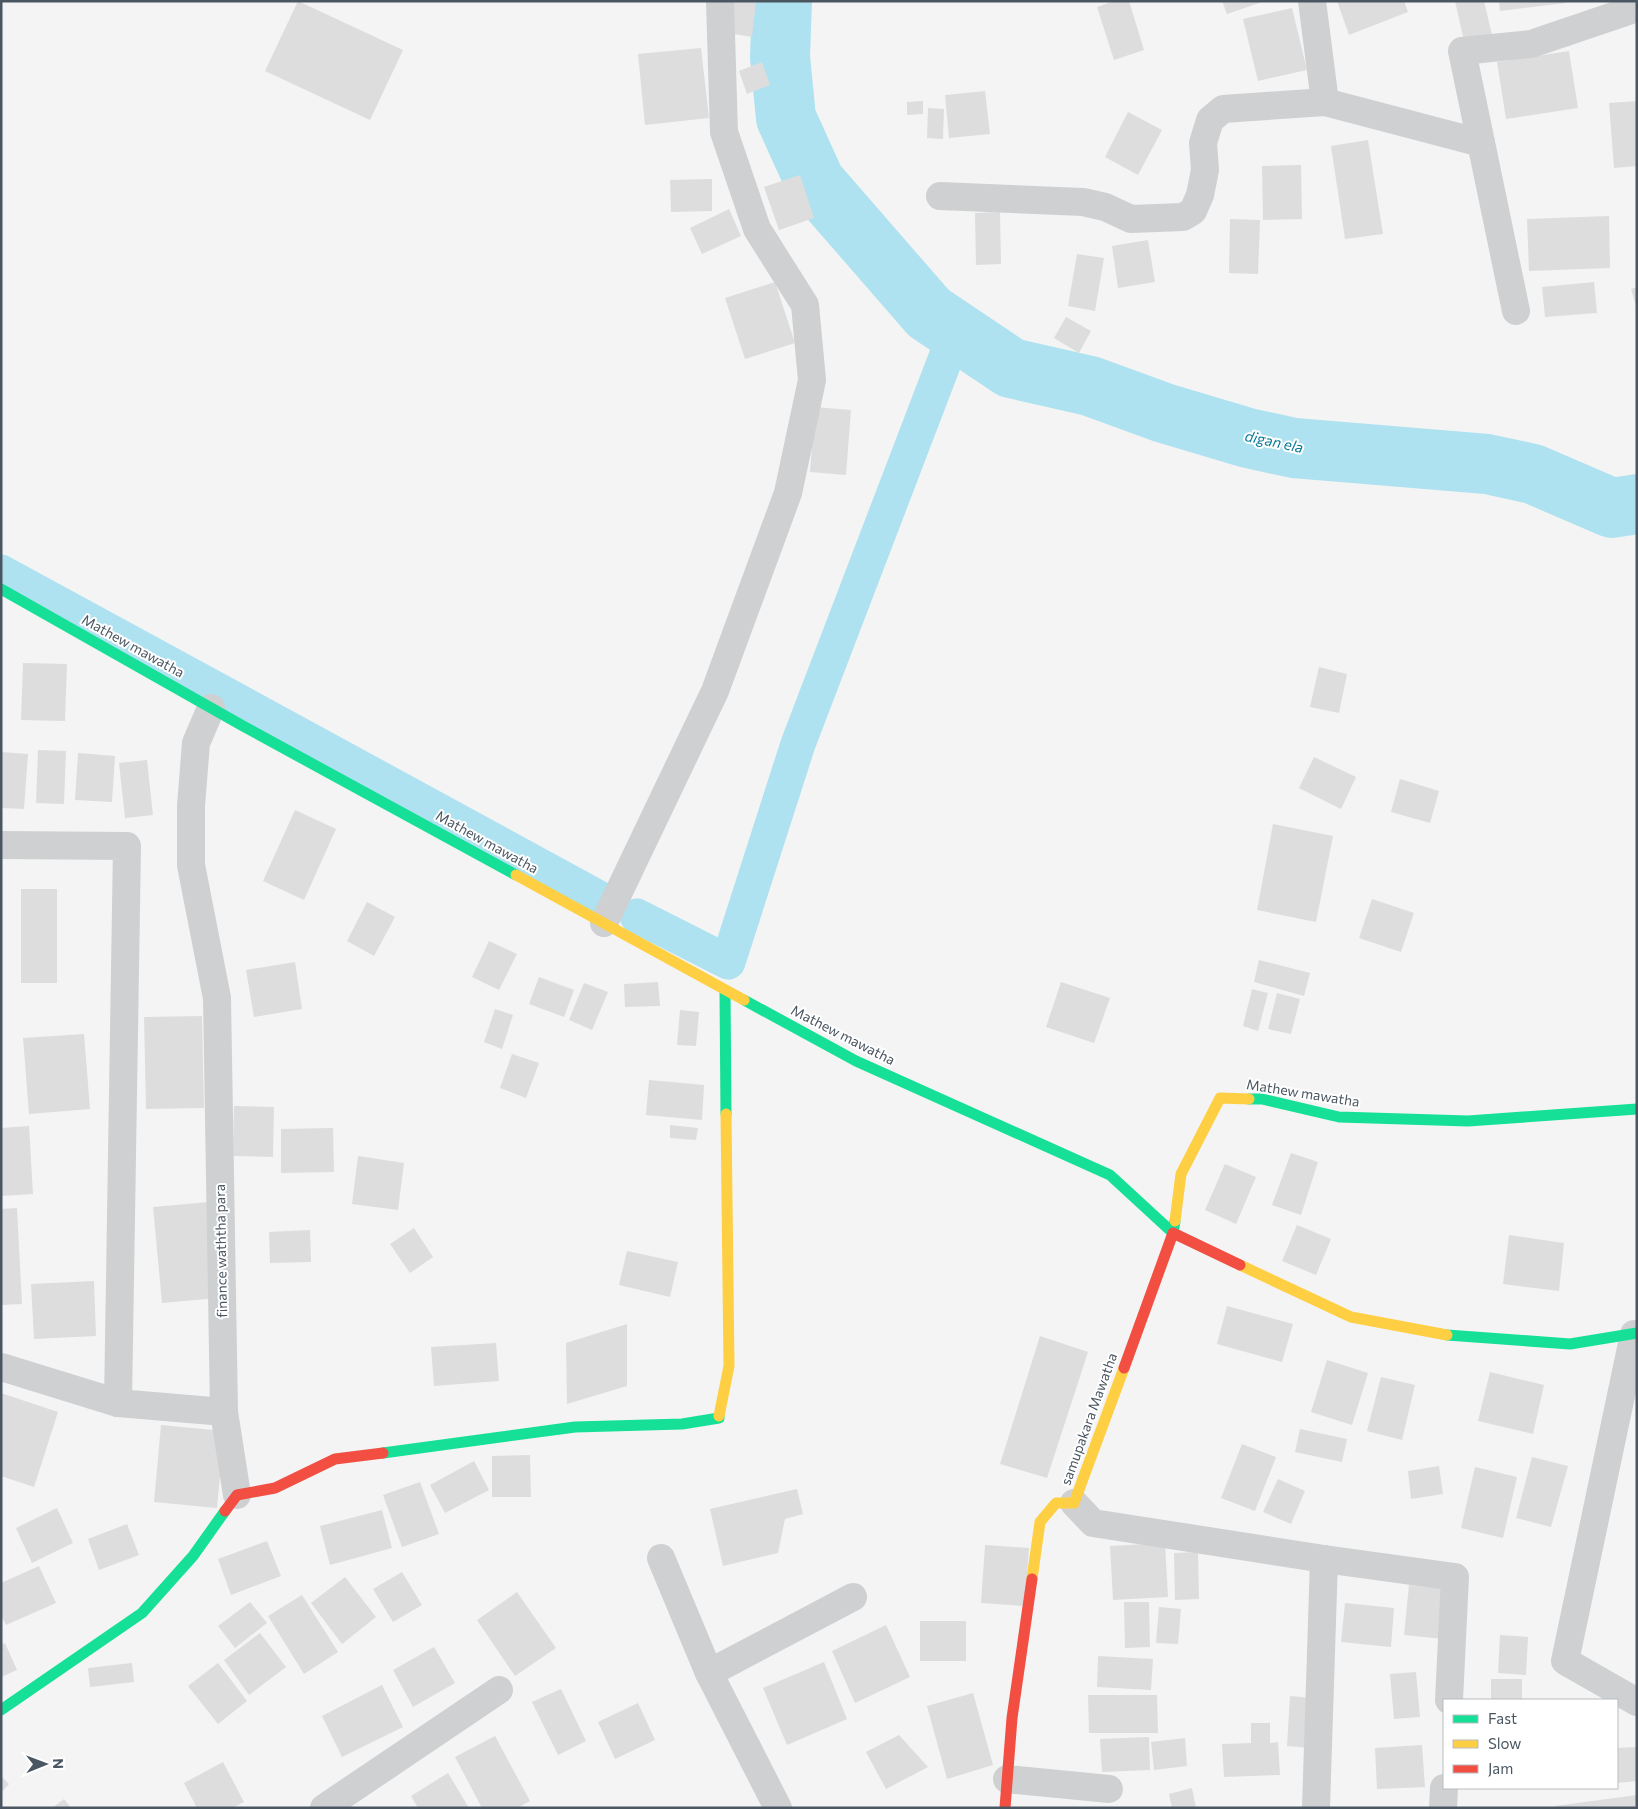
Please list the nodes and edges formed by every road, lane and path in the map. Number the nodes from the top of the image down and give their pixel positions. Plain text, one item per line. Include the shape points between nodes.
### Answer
1 (720, 1) edge
2 (1312, 1) edge
3 (1637, 8) edge
4 (1325, 102) junction
5 (1481, 144) junction
6 (940, 196) dead end
7 (1516, 311) dead end
8 (1, 589) edge
9 (211, 708) junction
10 (1, 845) edge
11 (604, 922) junction
12 (725, 990) junction
13 (1637, 1109) edge
14 (1173, 1233) junction
15 (1636, 1334) edge
16 (1, 1367) edge
17 (118, 1403) junction
18 (224, 1412) junction
19 (237, 1495) junction
20 (1074, 1503) junction
21 (661, 1558) dead end
22 (1324, 1559) junction
23 (853, 1597) dead end
24 (709, 1674) junction
25 (498, 1690) dead end
26 (1449, 1699) edge
27 (1637, 1702) edge
28 (1, 1710) edge
29 (1008, 1779) junction
30 (1109, 1789) dead end
31 (1444, 1789) edge
32 (324, 1808) edge
33 (778, 1808) edge
34 (1005, 1808) edge
35 (1316, 1808) edge
36 (1444, 1808) edge

1 - 11 street via 724,132 757,229 805,305 812,380 788,493 715,691
2 - 4 street
3 - 5 street via 1531,44 1462,51
4 - 5 street
4 - 6 street via 1223,109 1210,120 1203,143 1205,170 1200,195 1193,211 1184,217 1131,219 1084,202
5 - 7 street
8 - 9 street, Mathew mawatha
9 - 11 street, Mathew mawatha
9 - 18 street, finance waththa para via 196,743 190,865 216,998
10 - 17 street via 127,846
11 - 12 street, Mathew mawatha
12 - 14 street, Mathew mawatha via 856,1061 1110,1175
12 - 19 street via 729,1366 719,1418 682,1424 576,1427 335,1459 275,1488
13 - 14 street, Mathew mawatha via 1468,1121 1339,1117 1262,1099 1220,1098 1181,1174
14 - 15 street via 1351,1317 1456,1337 1494,1340 1570,1344
14 - 20 street, samupakara Mawatha
15 - 27 street via 1564,1661
16 - 17 street
17 - 18 street
18 - 19 street, finance waththa para
19 - 28 street via 193,1556 142,1614
20 - 22 street via 1093,1523
20 - 29 street, samupakara Mawatha via 1056,1504 1040,1522 1012,1718
21 - 24 street
22 - 26 street via 1454,1577
22 - 35 street
23 - 24 street
24 - 33 street
25 - 32 street
29 - 30 street
29 - 34 street, samupakara Mawatha
31 - 36 street

